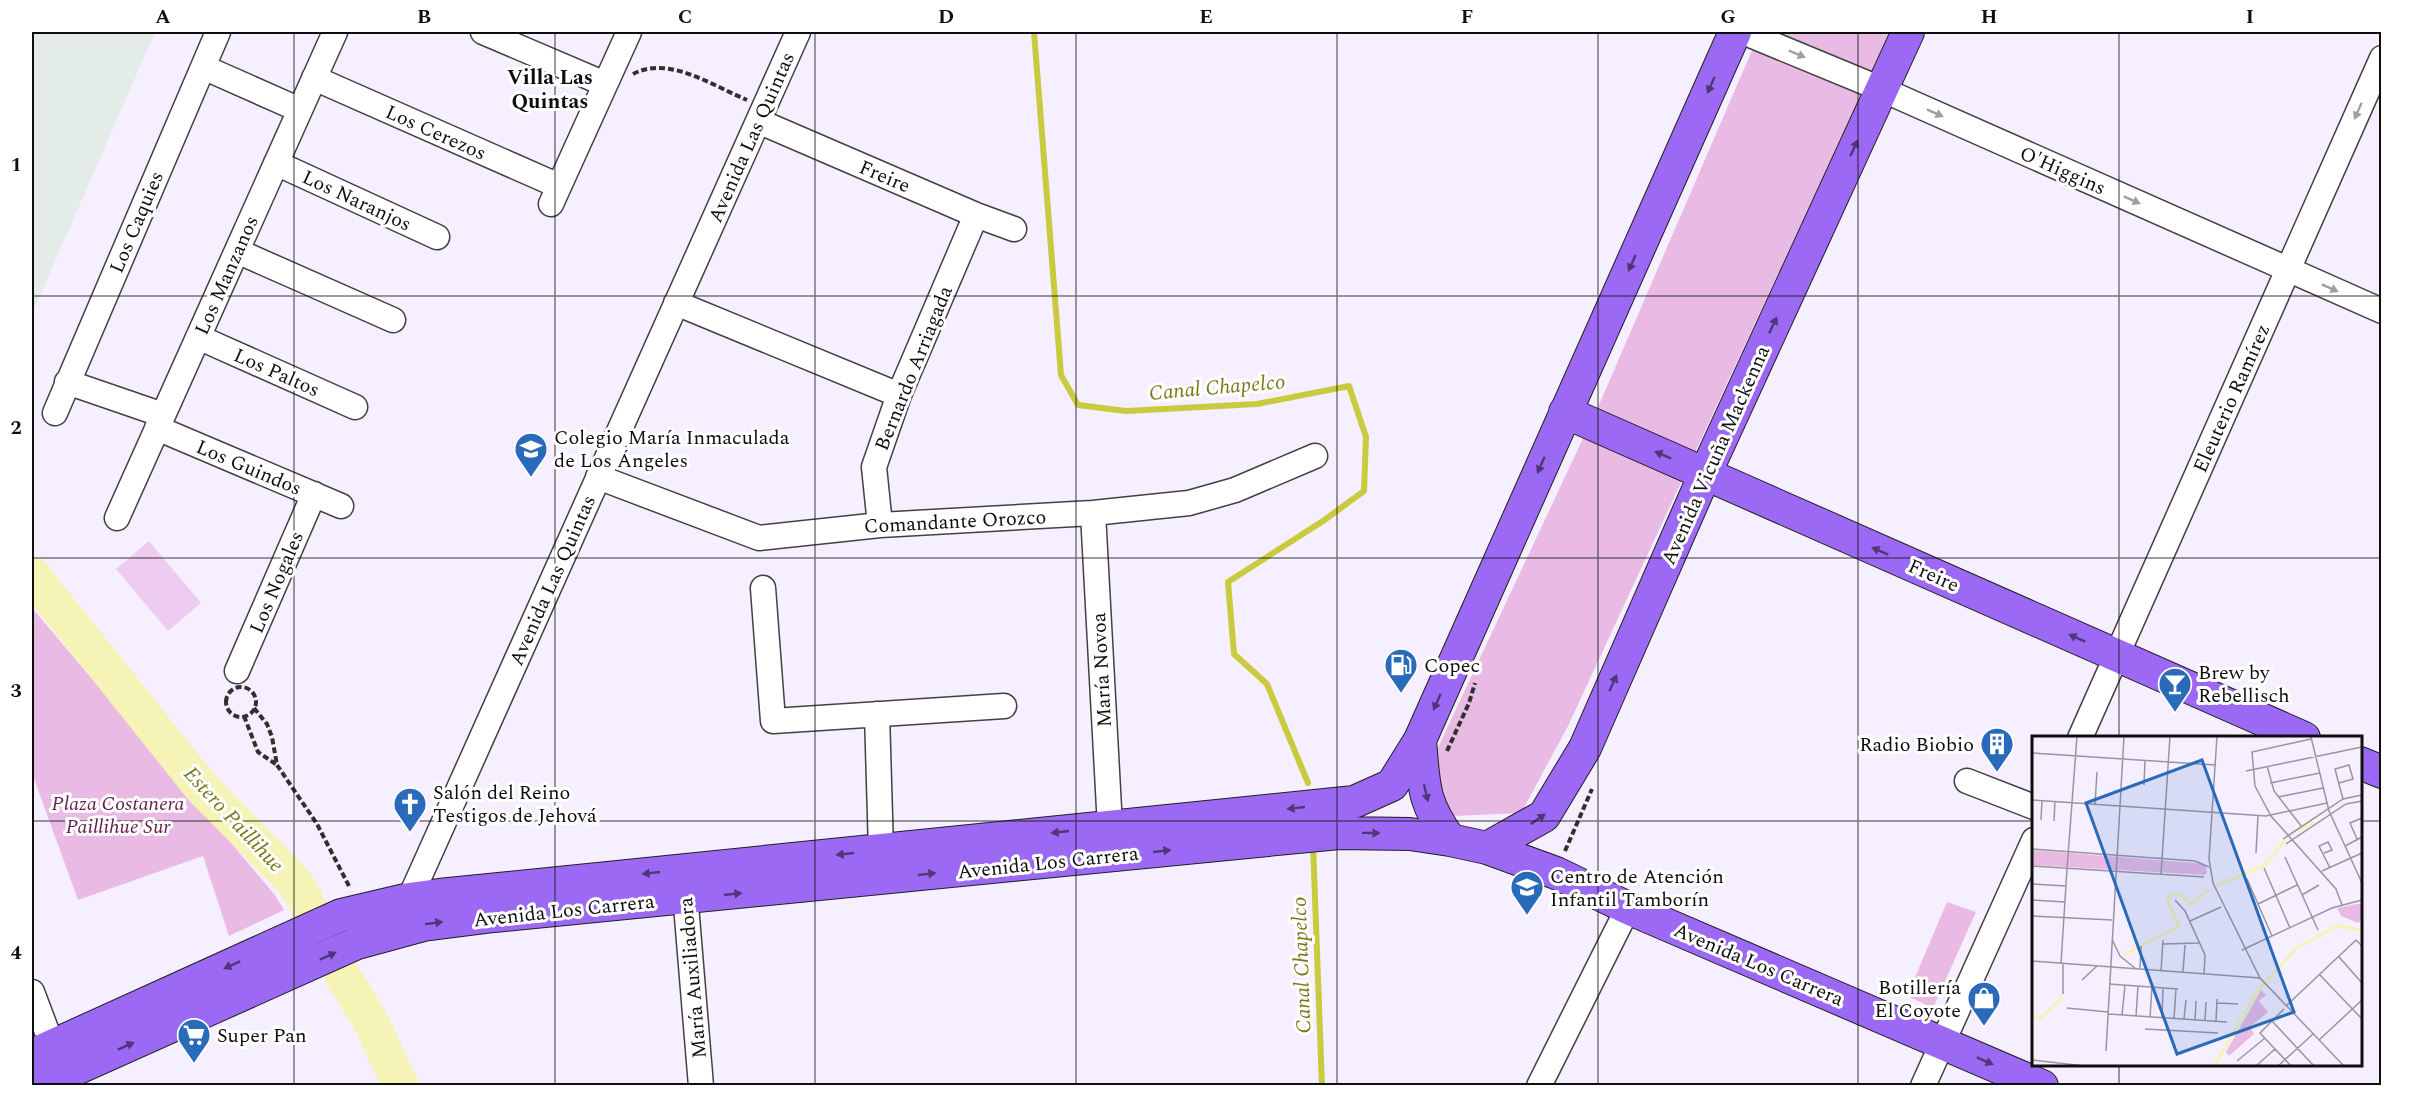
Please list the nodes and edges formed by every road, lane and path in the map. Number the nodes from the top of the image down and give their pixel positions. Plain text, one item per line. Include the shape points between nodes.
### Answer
1 (218, 32) edge
2 (335, 32) edge
3 (483, 32) edge
4 (629, 32) edge
5 (798, 32) edge
6 (1735, 32) edge
7 (1743, 32) edge
8 (1908, 32) edge
9 (2380, 66) edge
10 (203, 67) junction
11 (314, 78) junction
12 (605, 84) junction
13 (1881, 89) junction
14 (300, 110) junction
15 (761, 114) junction
16 (276, 163) junction
17 (976, 215) junction
18 (1014, 229) dead end
19 (437, 237) dead end
20 (237, 251) junction
21 (2288, 270) junction
22 (676, 303) junction
23 (2382, 311) edge
24 (393, 320) dead end
25 (198, 337) junction
26 (67, 382) junction
27 (899, 395) junction
28 (355, 407) dead end
29 (1565, 412) junction
30 (55, 413) dead end
31 (160, 422) junction
32 (1315, 456) dead end
33 (1705, 474) junction
34 (598, 477) junction
35 (314, 494) junction
36 (341, 506) dead end
37 (1093, 513) junction
38 (117, 518) dead end
39 (880, 525) junction
40 (763, 588) dead end
41 (2117, 655) junction
42 (237, 671) dead end
43 (1004, 706) dead end
44 (254, 708) junction
45 (878, 714) junction
46 (244, 716) junction
47 (2080, 736) edge
48 (2299, 736) edge
49 (1420, 740) junction
50 (2362, 762) edge
51 (277, 765) junction
52 (2382, 772) edge
53 (1967, 782) dead end
54 (2032, 806) edge
55 (1110, 826) junction
56 (1450, 840) junction
57 (2032, 844) edge
58 (1488, 848) junction
59 (881, 850) junction
60 (684, 884) junction
61 (409, 899) junction
62 (1628, 908) junction
63 (351, 913) junction
64 (395, 932) junction
65 (32, 992) edge
66 (1942, 1042) junction
67 (42, 1050) edge
68 (76, 1078) edge
69 (38, 1086) edge
70 (701, 1086) edge
71 (1539, 1086) edge
72 (1923, 1086) edge
73 (2042, 1086) edge

1 - 10 street, Los Caquies
2 - 11 street, Los Manzanos
3 - 12 street
4 - 12 street
5 - 15 street, Avenida Las Quintas
6 -> 29 main road
7 -> 13 street, O'Higgins
8 - 13 main road, Avenida Vicuña Mackenna
9 -> 21 street, Eleuterio Ramírez
10 - 14 street
10 - 26 street, Los Caquies
11 - 12 street, Los Cerezos via 555,195
11 - 14 street, Los Manzanos
12 - 15 path via 642,69 666,68 688,74
13 -> 21 street, O'Higgins
33 -> 13 main road, Avenida Vicuña Mackenna
14 - 16 street, Los Manzanos
15 - 17 street, Freire
15 - 22 street, Avenida Las Quintas
16 - 19 street, Los Naranjos
16 - 20 street, Los Manzanos
17 - 18 street, Freire
17 - 27 street, Bernardo Arriagada
20 - 24 street
20 - 25 street, Los Manzanos
21 -> 23 street, O'Higgins
21 - 41 street, Eleuterio Ramírez
22 - 27 street
22 - 34 street, Avenida Las Quintas
25 - 28 street, Los Paltos
25 - 31 street, Los Manzanos
26 - 30 street, Los Caquies
26 - 31 street, Los Guindos
27 - 39 street, Bernardo Arriagada via 874,467
33 -> 29 main road, Freire
29 -> 49 main road
31 - 35 street, Los Guindos
31 - 38 street, Los Manzanos
32 - 37 street, Comandante Orozco via 1235,490 1189,503
41 -> 33 main road, Freire
58 -> 33 main road, Avenida Vicuña Mackenna via 1544,816 1585,748
34 - 39 street, Comandante Orozco via 759,538
34 - 61 street, Avenida Las Quintas
35 - 36 street, Los Guindos
35 - 42 street, Los Nogales
37 - 39 street, Comandante Orozco
37 - 55 street, María Novoa
40 - 45 street via 773,721
41 - 47 street, Eleuterio Ramírez
41 - 48 main road, Freire
43 - 45 street
44 - 46 path
44 - 46 path via 256,702 251,691 232,689 226,702 228,709
44 - 51 path via 267,724
45 - 59 street
46 - 51 path via 258,752
49 -> 55 main road, Avenida Los Carrera via 1392,785 1354,802
49 -> 56 main road via 1424,792
50 - 52 main road
51 - 63 path via 316,824
53 - 54 street
55 -> 59 main road, Avenida Los Carrera
56 - 58 main road, Avenida Los Carrera
60 -> 56 main road, Avenida Los Carrera via 1339,833 1410,834
57 - 66 street
58 - 62 main road, Avenida Los Carrera via 1556,873
59 -> 60 main road, Avenida Los Carrera
60 -> 61 main road, Avenida Los Carrera
64 -> 60 main road, Avenida Los Carrera
60 - 70 street, María Auxiliadora
61 - 63 main road, Avenida Los Carrera
61 - 64 street, Avenida Las Quintas
62 - 66 main road, Avenida Los Carrera
62 - 71 street
63 -> 67 main road, Avenida Los Carrera
68 -> 64 main road, Avenida Los Carrera via 300,969 357,943
65 - 67 street
66 - 72 street
66 -> 73 main road, Avenida Los Carrera
68 - 69 main road, Avenida Los Carrera

